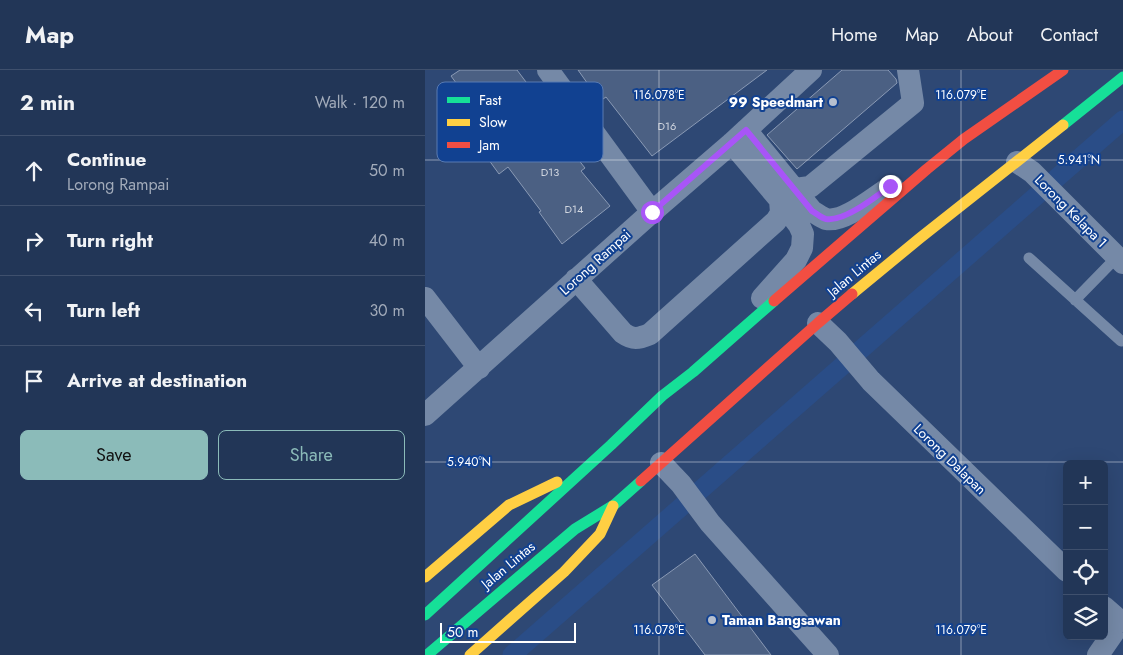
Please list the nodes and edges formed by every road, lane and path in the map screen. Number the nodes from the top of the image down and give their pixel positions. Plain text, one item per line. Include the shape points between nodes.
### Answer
1 (547, 70) edge
2 (908, 70) edge
3 (1063, 70) edge
4 (808, 71) edge
5 (1123, 77) edge
6 (556, 82) edge
7 (1020, 86) dead end
8 (739, 136) junction
9 (964, 139) junction
10 (603, 146) edge
11 (1025, 167) junction
12 (927, 169) junction
13 (788, 195) junction
14 (652, 212) junction
15 (1029, 258) dead end
16 (1120, 260) edge
17 (576, 279) junction
18 (425, 298) edge
19 (1075, 300) junction
20 (818, 323) junction
21 (1121, 341) dead end
22 (479, 368) junction
23 (693, 372) junction
24 (425, 415) edge
25 (661, 463) junction
26 (585, 467) junction
27 (614, 505) junction
28 (1063, 567) edge
29 (425, 577) edge
30 (1108, 610) edge
31 (425, 615) edge
32 (1122, 621) edge
33 (427, 655) edge
34 (470, 655) edge
35 (828, 655) edge
36 (1098, 655) edge

1 - 6 street
2 - 13 street via 913,102 810,187
3 - 9 highway, Jalan Lintas
4 - 8 street, Lorong Rampai
5 - 11 highway, Jalan Lintas
7 - 9 highway, Jalan Lintas
8 - 13 street
8 - 14 street, Lorong Rampai
9 - 12 highway, Jalan Lintas
10 - 14 street
11 - 16 street, Lorong Kelapa 1
11 - 20 highway, Jalan Lintas via 920,238
12 - 13 street via 890,186 869,202 834,219 825,218
12 - 23 highway, Jalan Lintas
13 - 17 street via 776,221 650,334 638,339 631,339 623,332
13 - 23 street via 803,234 802,248 796,260
14 - 17 street, Lorong Rampai
15 - 19 lane
16 - 19 lane
17 - 22 street, Lorong Rampai
18 - 22 street
19 - 21 lane
20 - 25 highway, Jalan Lintas
20 - 28 street, Lorong Dalapan via 871,382
22 - 24 street, Lorong Rampai
23 - 26 highway, Jalan Lintas via 661,396
25 - 27 highway, Jalan Lintas
25 - 35 street
26 - 29 highway, Jalan Lintas via 509,505
26 - 31 highway, Jalan Lintas
27 - 33 highway, Jalan Lintas via 575,529
27 - 34 highway, Jalan Lintas via 600,534 564,572
30 - 32 street
32 - 36 street

